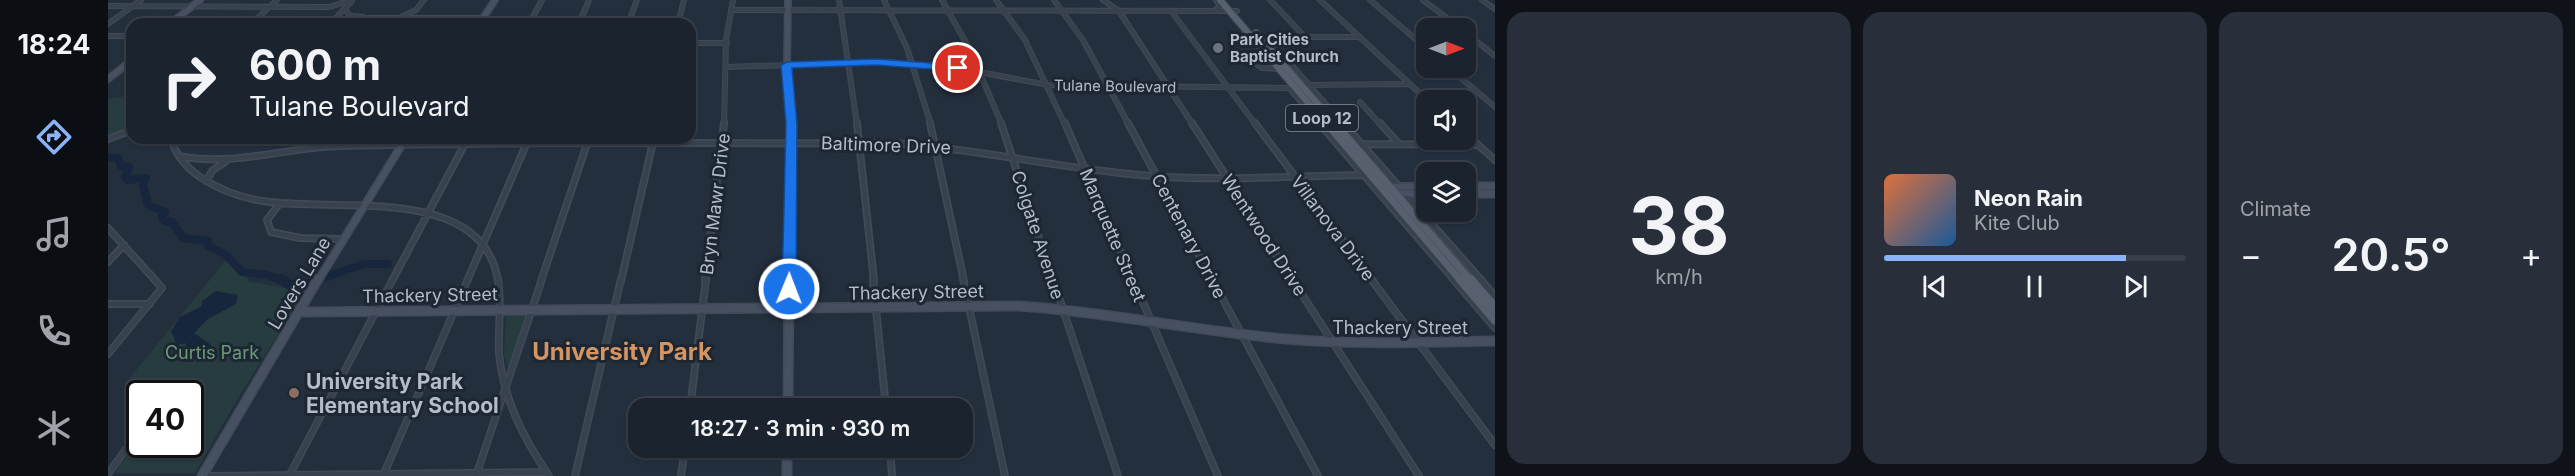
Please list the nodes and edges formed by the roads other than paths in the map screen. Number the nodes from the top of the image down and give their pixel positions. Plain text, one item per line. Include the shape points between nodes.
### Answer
1 (141, 0) edge
2 (200, 0) edge
3 (206, 0) edge
4 (277, 0) edge
5 (352, 0) edge
6 (424, 0) edge
7 (495, 0) edge
8 (542, 0) edge
9 (589, 0) edge
10 (637, 0) edge
11 (684, 0) edge
12 (733, 0) edge
13 (788, 0) edge
14 (839, 0) edge
15 (884, 0) edge
16 (942, 0) edge
17 (996, 0) edge
18 (1054, 0) edge
19 (1103, 0) edge
20 (1218, 0) edge
21 (1227, 0) edge
22 (1270, 0) edge
23 (1320, 0) edge
24 (1370, 0) edge
25 (1423, 0) edge
26 (1482, 0) edge
27 (108, 6) edge
28 (132, 6) junction
29 (195, 6) junction
30 (269, 7) junction
31 (329, 7) junction
32 (345, 9) junction
33 (1219, 9) junction
34 (1495, 9) edge
35 (416, 10) junction
36 (731, 10) junction
37 (788, 10) junction
38 (840, 10) junction
39 (890, 11) junction
40 (948, 11) junction
41 (1005, 11) junction
42 (1063, 11) junction
43 (1119, 11) junction
44 (1171, 11) junction
45 (1233, 11) junction
46 (340, 14) junction
47 (397, 17) junction
48 (424, 17) junction
49 (178, 18) edge
50 (182, 18) edge
51 (257, 18) edge
52 (336, 18) edge
53 (369, 18) joint
54 (483, 18) joint
55 (532, 18) edge
56 (582, 18) edge
57 (630, 18) edge
58 (680, 18) edge
59 (1447, 18) edge
60 (108, 24) edge
61 (108, 36) edge
62 (126, 36) edge
63 (1256, 37) junction
64 (1268, 37) junction
65 (1306, 37) junction
66 (1360, 38) junction
67 (1416, 39) edge
68 (1476, 41) edge
69 (696, 43) edge
70 (727, 43) junction
71 (1495, 56) edge
72 (126, 59) edge
73 (1270, 61) junction
74 (847, 63) junction
75 (912, 63) junction
76 (126, 65) edge
77 (787, 65) junction
78 (726, 67) junction
79 (1280, 69) junction
80 (980, 72) junction
81 (108, 74) edge
82 (1461, 78) edge
83 (108, 80) edge
84 (1410, 84) junction
85 (1048, 85) junction
86 (1303, 85) junction
87 (1108, 87) junction
88 (1168, 87) junction
89 (1228, 87) junction
90 (1417, 90) edge
91 (1360, 102) dead end
92 (1495, 107) edge
93 (126, 132) edge
94 (108, 139) edge
95 (696, 142) edge
96 (860, 142) junction
97 (722, 143) junction
98 (791, 143) junction
99 (174, 144) edge
100 (587, 144) joint
101 (652, 144) edge
102 (1361, 144) junction
103 (464, 145) junction
104 (526, 145) junction
105 (934, 145) junction
106 (1399, 145) junction
107 (1478, 145) joint
108 (401, 146) junction
109 (1012, 155) junction
110 (179, 156) junction
111 (1495, 160) edge
112 (227, 161) junction
113 (1084, 167) junction
114 (1294, 175) junction
115 (1364, 175) junction
116 (1156, 176) junction
117 (1226, 176) junction
118 (206, 181) junction
119 (1476, 186) edge
120 (1495, 186) edge
121 (1416, 187) edge
122 (1390, 189) junction
123 (1404, 194) junction
124 (1416, 194) edge
125 (1476, 194) edge
126 (1495, 194) edge
127 (280, 203) junction
128 (362, 206) junction
129 (428, 214) junction
130 (108, 228) edge
131 (342, 239) junction
132 (124, 245) junction
133 (483, 246) junction
134 (108, 262) edge
135 (1495, 296) edge
136 (108, 304) edge
137 (150, 304) junction
138 (969, 306) junction
139 (876, 307) junction
140 (702, 308) junction
141 (789, 308) junction
142 (1495, 308) edge
143 (533, 309) junction
144 (613, 309) junction
145 (1063, 309) junction
146 (454, 310) junction
147 (501, 310) junction
148 (377, 311) junction
149 (299, 312) junction
150 (1150, 319) junction
151 (1495, 320) edge
152 (1495, 328) edge
153 (1242, 334) junction
154 (1333, 342) junction
155 (1419, 342) junction
156 (1495, 342) edge
157 (108, 354) edge
158 (505, 388) junction
159 (691, 398) edge
160 (788, 398) edge
161 (885, 398) edge
162 (1495, 444) edge
163 (126, 449) edge
164 (683, 458) edge
165 (787, 458) edge
166 (891, 458) edge
167 (108, 474) edge
168 (476, 474) edge
169 (547, 474) edge
170 (290, 475) edge
171 (383, 475) edge
172 (204, 476) edge
173 (575, 476) edge
174 (681, 476) edge
175 (787, 476) edge
176 (892, 476) edge
177 (1005, 476) edge
178 (1118, 476) edge
179 (1218, 476) edge
180 (1318, 476) edge
181 (1419, 476) edge

1 - 28 street
2 - 29 street
3 - 29 street
4 - 30 street
5 - 31 street
5 - 32 street
6 - 35 street
7 - 54 street
8 - 55 street
9 - 56 street
10 - 57 street
11 - 58 street
12 - 36 street, Bryn Mawr Drive
13 - 37 street
14 - 38 street
15 - 39 street
16 - 40 street, Colgate Avenue
17 - 41 street, Marquette Street
18 - 42 street, Centenary Drive
19 - 43 street, Wentwood Drive
20 - 33 street
20 - 45 main road, Loop 12
21 - 45 main road, Loop 12
22 - 65 street
23 - 66 street
24 - 67 street
25 - 59 street
26 - 34 street
27 - 28 street
28 - 29 street
28 - 60 street
29 - 30 street
29 - 49 street
29 - 50 street
30 - 31 street
30 - 51 street
31 - 46 street
32 - 46 street
32 - 53 street via 350,16
33 - 44 street
33 - 45 street
33 - 73 street
35 - 47 street
35 - 48 street
36 - 37 street
36 - 70 street, Bryn Mawr Drive
37 - 38 street
37 - 77 street
38 - 39 street
38 - 74 street
39 - 40 street
39 - 75 street
40 - 41 street
40 - 80 street, Colgate Avenue
41 - 42 street
41 - 85 street, Marquette Street via 1032,51
42 - 43 street
42 - 87 street, Centenary Drive
43 - 44 street
43 - 88 street, Wentwood Drive
44 - 89 street, Villanova Drive
45 - 63 main road, Loop 12
46 - 52 street
47 - 48 street
47 - 53 street
48 - 54 street
61 - 62 street
63 - 64 street
63 - 73 main road, Loop 12
63 - 86 main road, Loop 12
64 - 65 street
64 - 86 street
65 - 66 street
66 - 84 street
68 - 71 street
69 - 70 street
70 - 78 street, Bryn Mawr Drive
72 - 81 street
73 - 79 main road, Loop 12
73 - 79 street via 1255,63 1262,68
73 - 86 main road via 1279,63
74 - 75 street, Tulane Boulevard
74 - 77 street, Tulane Boulevard
74 - 96 street
75 - 80 street, Tulane Boulevard
75 - 105 street
76 - 83 street
77 - 78 street, Tulane Boulevard
77 - 98 street
78 - 97 street, Bryn Mawr Drive
79 - 122 main road, Loop 12
80 - 85 street, Tulane Boulevard
80 - 109 street, Colgate Avenue
82 - 92 street
84 - 86 street
84 - 90 street
85 - 87 street, Tulane Boulevard
85 - 113 street, Marquette Street
86 - 102 street
86 - 122 main road, Loop 12
87 - 88 street, Tulane Boulevard
87 - 116 street, Centenary Drive
88 - 89 street, Tulane Boulevard
88 - 117 street, Wentwood Drive
89 - 114 street, Villanova Drive
89 - 115 street, Tulane Boulevard via 1289,88
91 - 106 street
93 - 94 street
95 - 97 street, Baltimore Drive
96 - 98 street, Baltimore Drive
96 - 105 street, Baltimore Drive
96 - 139 street
97 - 98 street, Baltimore Drive
97 - 140 street, Bryn Mawr Drive
98 - 141 street
99 - 110 street
100 - 104 street, Baltimore Drive
100 - 143 street
101 - 144 street
102 - 106 street
102 - 122 street
103 - 104 street, Baltimore Drive
103 - 108 street, Baltimore Drive
103 - 129 street
104 - 133 street
105 - 109 street, Baltimore Drive
105 - 138 street
106 - 107 street
107 - 111 street
108 - 112 street, Baltimore Drive via 310,147
108 - 128 street, Lovers Lane
109 - 113 street, Baltimore Drive
109 - 145 street, Colgate Avenue
110 - 112 street, Baltimore Drive via 198,161
110 - 118 street
112 - 118 street via 213,170
113 - 116 street, Baltimore Drive
113 - 150 street, Marquette Street
114 - 115 street, Baltimore Drive
114 - 117 street, Baltimore Drive
114 - 155 street, Villanova Drive
115 - 152 street
116 - 117 street, Baltimore Drive
116 - 153 street, Centenary Drive
117 - 154 street, Wentwood Drive
118 - 127 street via 236,194
119 - 120 street
121 - 122 street
122 - 123 street
122 - 142 main road, Loop 12
122 - 151 main road, Loop 12
123 - 124 street
123 - 135 street
125 - 126 street
127 - 128 street
127 - 131 street via 267,219 271,232 300,238
128 - 129 street via 398,207
128 - 131 street, Lovers Lane
129 - 133 street via 457,225
129 - 148 street
130 - 132 street
131 - 149 street, Lovers Lane
132 - 134 street
132 - 137 street via 162,288
133 - 146 street
133 - 147 street via 500,284
136 - 137 street
137 - 157 street
138 - 139 street, Thackery Street
138 - 145 street, Thackery Street
138 - 177 street
139 - 141 street, Thackery Street
139 - 161 street
140 - 141 street, Thackery Street
140 - 144 street, Thackery Street
140 - 159 street, Bryn Mawr Drive
141 - 160 street
143 - 144 street, Thackery Street
143 - 147 street, Thackery Street
143 - 158 street
144 - 173 street
145 - 150 street, Thackery Street
145 - 178 street, Colgate Avenue
146 - 147 street, Thackery Street
146 - 148 street, Thackery Street
146 - 171 street
147 - 158 street via 498,345
148 - 149 street, Thackery Street
148 - 170 street
149 - 172 street, Lovers Lane
150 - 153 street, Thackery Street
150 - 179 street, Marquette Street
153 - 154 street, Thackery Street
153 - 180 street, Centenary Drive
154 - 155 street, Thackery Street
154 - 181 street, Wentwood Drive
155 - 156 street, Thackery Street
155 - 162 street, Villanova Drive
158 - 168 street
158 - 169 street via 520,426
163 - 167 street
164 - 174 street
165 - 175 street
166 - 176 street
168 - 169 street
168 - 171 street
170 - 171 street
170 - 172 street

